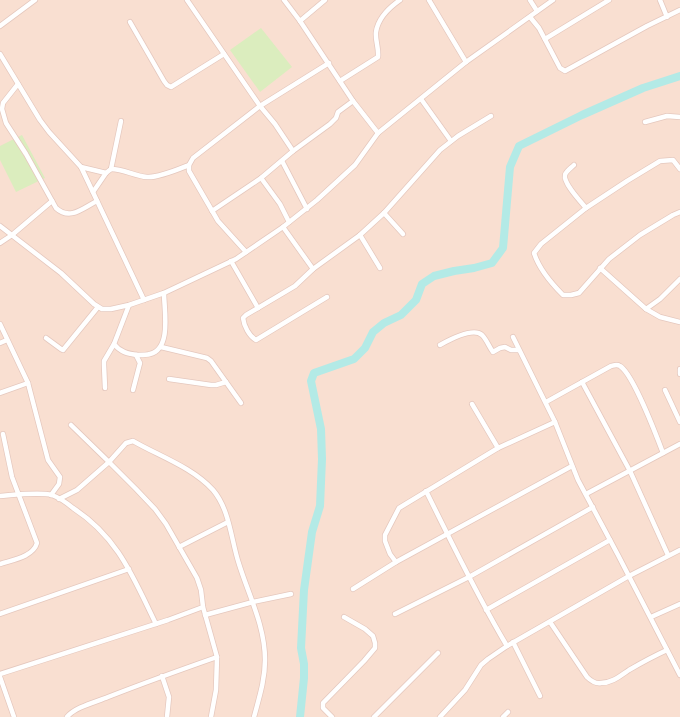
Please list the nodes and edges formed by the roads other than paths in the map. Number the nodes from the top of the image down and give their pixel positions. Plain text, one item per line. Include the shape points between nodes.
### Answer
1 (35, 0) edge
2 (187, 0) edge
3 (284, 0) edge
4 (325, 0) edge
5 (400, 0) edge
6 (429, 0) edge
7 (530, 0) edge
8 (553, 0) edge
9 (609, 0) edge
10 (660, 0) edge
11 (680, 10) edge
12 (537, 11) junction
13 (667, 16) junction
14 (530, 17) junction
15 (300, 21) junction
16 (130, 22) dead end
17 (0, 26) edge
18 (545, 39) junction
19 (0, 54) edge
20 (224, 54) junction
21 (466, 62) junction
22 (329, 63) junction
23 (340, 81) junction
24 (18, 84) junction
25 (421, 99) junction
26 (353, 101) junction
27 (260, 106) junction
28 (491, 116) dead end
29 (680, 117) edge
30 (121, 121) dead end
31 (645, 122) dead end
32 (378, 133) junction
33 (451, 141) junction
34 (293, 151) junction
35 (282, 161) junction
36 (189, 165) junction
37 (574, 165) dead end
38 (81, 167) junction
39 (111, 169) junction
40 (680, 169) edge
41 (106, 173) junction
42 (261, 178) junction
43 (93, 192) junction
44 (52, 200) junction
45 (97, 200) junction
46 (306, 208) junction
47 (586, 208) junction
48 (212, 211) junction
49 (680, 212) edge
50 (384, 213) junction
51 (289, 222) junction
52 (0, 226) edge
53 (283, 227) junction
54 (403, 234) dead end
55 (12, 235) junction
56 (360, 235) junction
57 (0, 243) edge
58 (246, 252) junction
59 (230, 261) junction
60 (380, 268) dead end
61 (600, 268) junction
62 (313, 269) junction
63 (680, 279) edge
64 (164, 293) junction
65 (327, 297) dead end
66 (144, 300) junction
67 (129, 305) junction
68 (98, 307) junction
69 (258, 308) junction
70 (646, 309) junction
71 (680, 322) edge
72 (0, 324) edge
73 (513, 337) dead end
74 (46, 338) dead end
75 (7, 340) junction
76 (0, 343) edge
77 (114, 344) junction
78 (440, 345) dead end
79 (162, 347) junction
80 (519, 350) junction
81 (136, 354) junction
82 (680, 369) edge
83 (680, 374) edge
84 (169, 379) dead end
85 (226, 382) junction
86 (582, 382) junction
87 (28, 383) junction
88 (105, 388) dead end
89 (134, 390) dead end
90 (665, 390) dead end
91 (0, 393) edge
92 (546, 402) junction
93 (241, 403) dead end
94 (472, 404) dead end
95 (555, 422) junction
96 (680, 422) edge
97 (71, 425) dead end
98 (3, 434) dead end
99 (680, 444) edge
100 (498, 448) junction
101 (663, 453) junction
102 (109, 462) junction
103 (572, 466) junction
104 (630, 471) junction
105 (426, 491) junction
106 (18, 494) junction
107 (586, 494) junction
108 (51, 495) junction
109 (0, 496) edge
110 (60, 499) junction
111 (593, 507) junction
112 (228, 522) junction
113 (448, 534) junction
114 (610, 540) junction
115 (179, 546) junction
116 (680, 550) edge
117 (668, 556) junction
118 (396, 562) junction
119 (0, 564) edge
120 (129, 569) junction
121 (629, 576) junction
122 (469, 577) junction
123 (353, 589) dead end
124 (292, 594) dead end
125 (253, 602) junction
126 (680, 604) edge
127 (203, 608) junction
128 (486, 610) junction
129 (0, 614) edge
130 (395, 614) dead end
131 (205, 615) junction
132 (651, 616) junction
133 (344, 618) dead end
134 (550, 622) junction
135 (156, 624) junction
136 (514, 642) junction
137 (507, 646) junction
138 (667, 650) junction
139 (438, 652) dead end
140 (217, 657) junction
141 (0, 675) edge
142 (680, 675) edge
143 (162, 676) junction
144 (540, 696) dead end
145 (508, 712) dead end
146 (14, 717) edge
147 (67, 717) edge
148 (167, 717) edge
149 (211, 717) edge
150 (254, 717) edge
151 (332, 717) edge
152 (374, 717) edge
153 (440, 717) edge
154 (503, 717) edge

1 - 17 street
2 - 20 street
3 - 15 street
4 - 15 street
5 - 23 street via 383,16 376,32 378,57
6 - 21 street
7 - 12 street
8 - 12 street
9 - 18 street
10 - 13 street
11 - 13 street
12 - 14 street
13 - 18 street via 565,71 560,68
14 - 18 street
14 - 21 street
15 - 22 street
16 - 20 street via 164,81 172,87
19 - 24 street
20 - 27 street
21 - 25 street
22 - 23 street
22 - 27 street
23 - 26 street
24 - 38 street via 49,132
24 - 44 street via 3,103 2,109 9,128
25 - 32 street
25 - 33 street
26 - 32 street
26 - 34 street via 338,112 330,124
27 - 34 street
27 - 36 street via 193,158
28 - 33 street
29 - 31 street via 667,116
30 - 39 street
32 - 46 street via 356,165
33 - 50 street
34 - 35 street
35 - 42 street
35 - 46 street
36 - 39 street via 148,178
36 - 48 street via 189,170
37 - 47 street via 565,178
38 - 41 street
38 - 43 street
39 - 41 street
40 - 47 street via 673,160 660,161
41 - 43 street
42 - 48 street
42 - 51 street via 280,204
43 - 45 street
44 - 45 street via 60,212 68,214 75,213
44 - 55 street
45 - 66 street
46 - 51 street
47 - 61 street via 541,244 534,253 551,283 563,294 579,293
48 - 58 street
49 - 61 street via 640,235
50 - 54 street
50 - 56 street
51 - 53 street
52 - 55 street
53 - 58 street
53 - 62 street
55 - 57 street
55 - 68 street via 61,273
56 - 60 street
56 - 62 street
58 - 59 street
59 - 64 street
59 - 69 street
61 - 70 street
62 - 69 street via 294,286
63 - 70 street
64 - 66 street
64 - 79 street via 165,330
65 - 69 street via 256,340 248,331 243,318
66 - 67 street
67 - 68 street via 111,309
67 - 77 street
68 - 74 street via 63,350
70 - 71 street via 660,317
72 - 75 street
73 - 80 street
75 - 76 street
75 - 87 street
77 - 81 street via 119,350
77 - 88 street via 104,361
78 - 80 street via 476,332 482,334 493,352 505,347
79 - 81 street via 150,354
79 - 85 street via 207,358
80 - 92 street
81 - 89 street via 140,362
82 - 83 street
84 - 85 street via 211,385
85 - 93 street
86 - 92 street
86 - 101 street via 611,366 620,366 629,375
86 - 104 street
87 - 91 street
87 - 108 street via 48,460 60,477 59,484
90 - 96 street
92 - 95 street
94 - 100 street
95 - 100 street
95 - 103 street
97 - 102 street
98 - 106 street
99 - 101 street
100 - 105 street
101 - 104 street
102 - 110 street via 77,490
102 - 112 street via 126,443 133,441 185,468 208,486 220,501
102 - 115 street via 155,509
103 - 107 street
103 - 113 street
104 - 107 street
104 - 117 street
105 - 113 street
105 - 118 street via 399,508 385,535 386,547
106 - 108 street
106 - 109 street
106 - 119 street via 37,543 36,547 30,554
107 - 111 street
108 - 110 street
110 - 120 street via 102,530
111 - 114 street
111 - 122 street
112 - 115 street
112 - 125 street via 238,564
113 - 118 street
113 - 122 street
114 - 121 street
114 - 128 street
115 - 127 street via 197,578
116 - 117 street
117 - 121 street
118 - 123 street
120 - 129 street
120 - 135 street
121 - 132 street
121 - 134 street
122 - 128 street
122 - 130 street
124 - 125 street
125 - 131 street
125 - 150 street via 262,631 265,660 264,676
126 - 132 street
127 - 131 street
127 - 135 street
128 - 137 street
131 - 140 street
132 - 138 street
133 - 151 street via 373,636 375,648 323,703
134 - 136 street
134 - 138 street via 587,677 596,683 615,679
135 - 141 street
136 - 137 street
136 - 144 street
137 - 153 street via 481,665 465,690
138 - 142 street
139 - 152 street
140 - 143 street
140 - 149 street via 216,690
141 - 146 street
143 - 147 street via 75,710
143 - 148 street via 169,697
145 - 154 street

